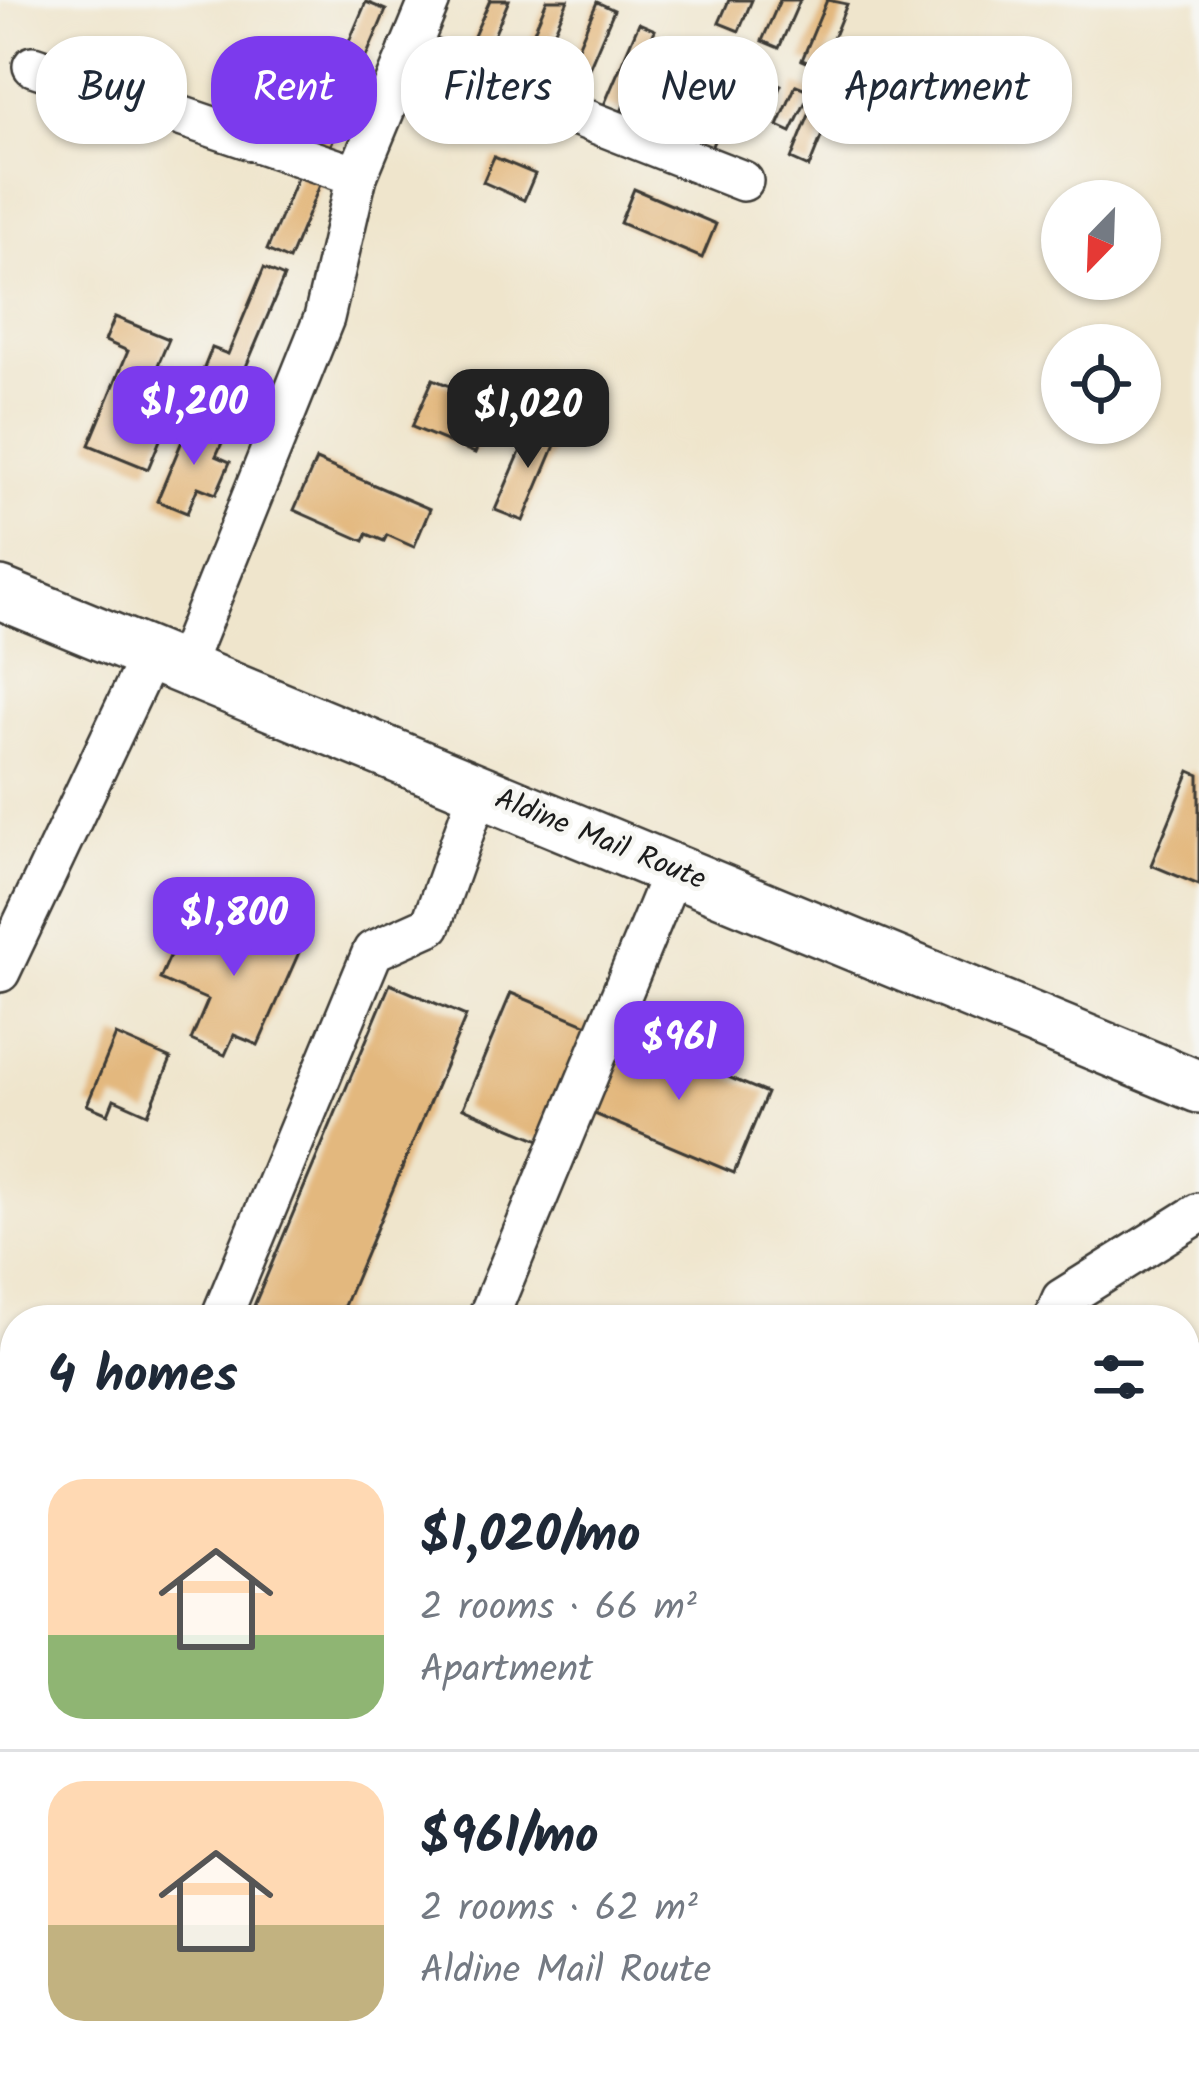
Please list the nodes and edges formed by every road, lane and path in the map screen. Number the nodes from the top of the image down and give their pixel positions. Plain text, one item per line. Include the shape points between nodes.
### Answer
1 (430, 0) edge
2 (415, 36) edge
3 (33, 65) dead end
4 (401, 69) edge
5 (594, 123) edge
6 (357, 176) junction
7 (743, 181) dead end
8 (0, 593) edge
9 (166, 661) junction
10 (479, 790) junction
11 (673, 870) junction
12 (0, 971) edge
13 (1199, 1087) edge
14 (1199, 1214) edge
15 (226, 1305) edge
16 (493, 1305) edge
17 (1059, 1305) edge

1 - 2 street
3 - 6 street
4 - 6 street
5 - 7 street
6 - 9 street via 324,318
8 - 9 main road, Aldine Mail Route
9 - 10 main road, Aldine Mail Route
9 - 12 street
10 - 11 main road, Aldine Mail Route
10 - 15 street via 430,925 373,951
11 - 13 main road, Aldine Mail Route
11 - 16 street
14 - 17 street

